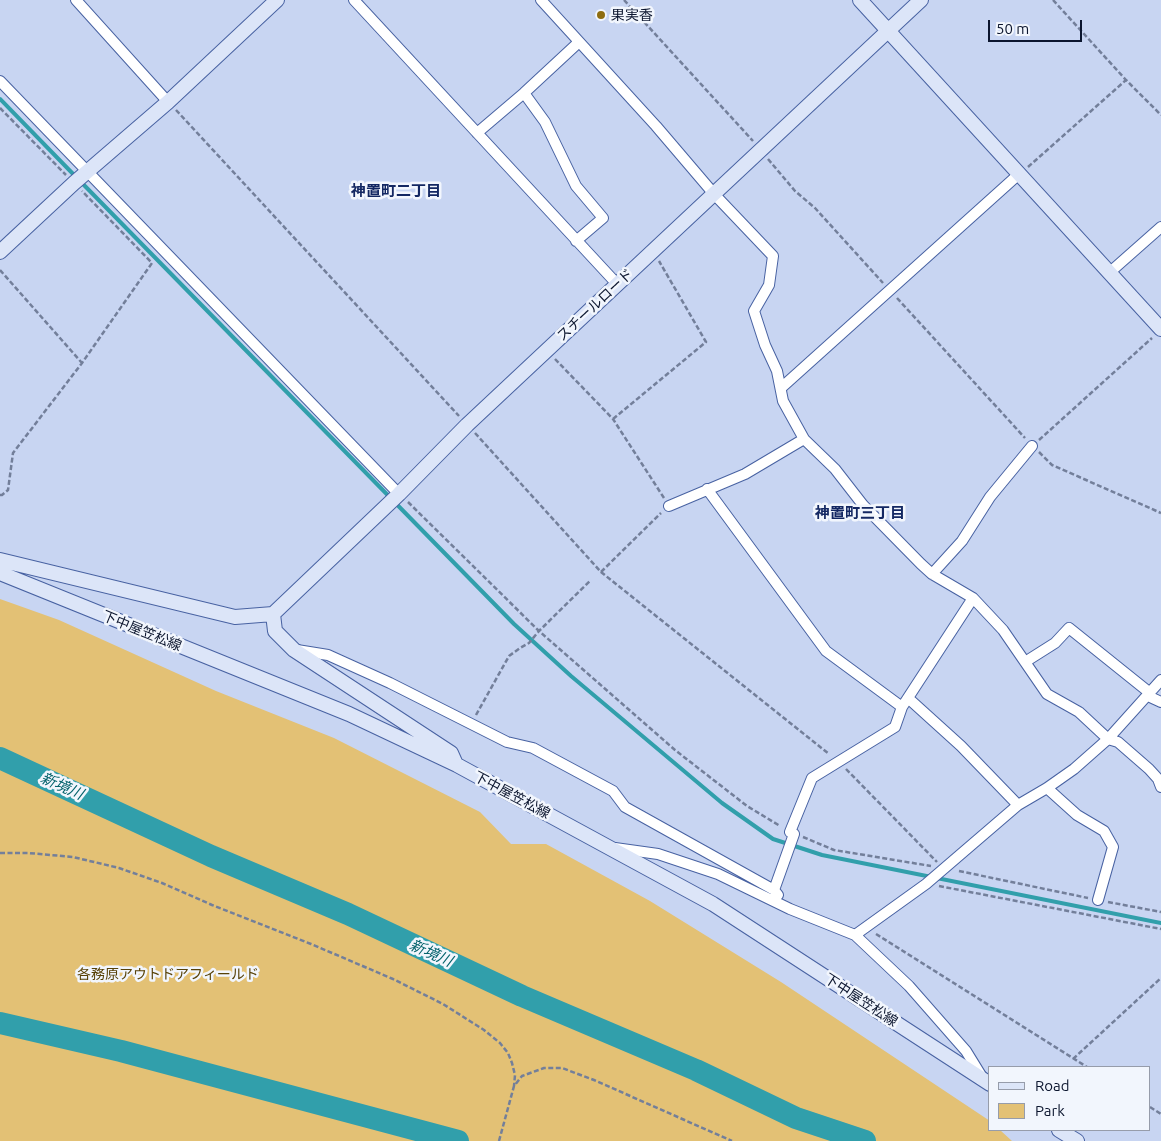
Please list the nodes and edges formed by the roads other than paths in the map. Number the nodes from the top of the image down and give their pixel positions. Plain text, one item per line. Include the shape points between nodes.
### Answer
1 (76, 0) edge
2 (277, 0) edge
3 (354, 0) edge
4 (541, 0) edge
5 (860, 0) edge
6 (921, 0) edge
7 (888, 29) junction
8 (579, 42) junction
9 (0, 81) edge
10 (524, 93) junction
11 (168, 102) junction
12 (477, 133) junction
13 (89, 171) junction
14 (1019, 174) junction
15 (714, 194) junction
16 (1161, 227) edge
17 (576, 241) junction
18 (0, 252) edge
19 (1109, 273) junction
20 (617, 284) junction
21 (1157, 333) edge
22 (781, 388) junction
23 (804, 439) junction
24 (1032, 446) road end
25 (707, 489) junction
26 (399, 494) junction
27 (669, 506) road end
28 (0, 560) edge
29 (15, 564) junction
30 (0, 573) edge
31 (932, 574) junction
32 (973, 598) junction
33 (272, 614) junction
34 (294, 650) junction
35 (1025, 662) junction
36 (1161, 680) edge
37 (1149, 694) junction
38 (908, 698) junction
39 (1161, 702) edge
40 (902, 707) junction
41 (1108, 739) junction
42 (457, 765) junction
43 (1161, 786) edge
44 (1047, 788) junction
45 (1018, 805) junction
46 (610, 847) junction
47 (774, 890) junction
48 (1098, 900) road end
49 (790, 909) junction
50 (855, 935) junction
51 (987, 1082) edge
52 (1062, 1131) edge
53 (1077, 1141) edge

1 - 11 street
2 - 11 street
3 - 12 street
4 - 8 street
5 - 7 street
6 - 7 street, スチールロード
7 - 14 street
7 - 15 street, スチールロード
8 - 10 street
8 - 15 street
9 - 13 street
10 - 12 street
10 - 17 street via 545,122 576,186 603,218
11 - 13 street
12 - 17 street
13 - 18 street
13 - 26 street
14 - 19 street
14 - 22 street
15 - 20 street, スチールロード
15 - 22 street via 773,256 769,284 754,310
16 - 19 street
17 - 20 street
19 - 21 street
20 - 26 street, スチールロード via 467,425
22 - 23 street via 783,401
23 - 25 street via 744,474
23 - 31 street via 835,469 863,505
24 - 31 street via 990,496 962,541
25 - 27 street
25 - 40 street via 826,651
26 - 33 street, スチールロード
28 - 29 street
29 - 30 street
29 - 33 street via 234,617
30 - 42 street, 下中屋笠松線 via 349,714
31 - 32 street
32 - 35 street via 1003,630
32 - 38 street
33 - 34 street via 275,631
34 - 42 street via 451,753
34 - 47 street via 328,655 507,742 533,748 613,791 625,807
35 - 37 street via 1055,643 1069,628
35 - 41 street via 1047,694 1079,712
36 - 37 street
37 - 39 street
37 - 41 street
38 - 40 street
38 - 45 street via 961,746
40 - 47 street via 895,727 812,778
41 - 43 street via 1118,742 1149,769
41 - 44 street
42 - 46 street, 下中屋笠松線
44 - 45 street
44 - 48 street via 1077,815 1104,831 1113,847
45 - 50 street via 927,883
46 - 49 street via 658,854 718,874
46 - 51 street, 下中屋笠松線 via 714,904
47 - 49 street
49 - 50 street
50 - 51 street via 908,986 966,1051
52 - 53 street

